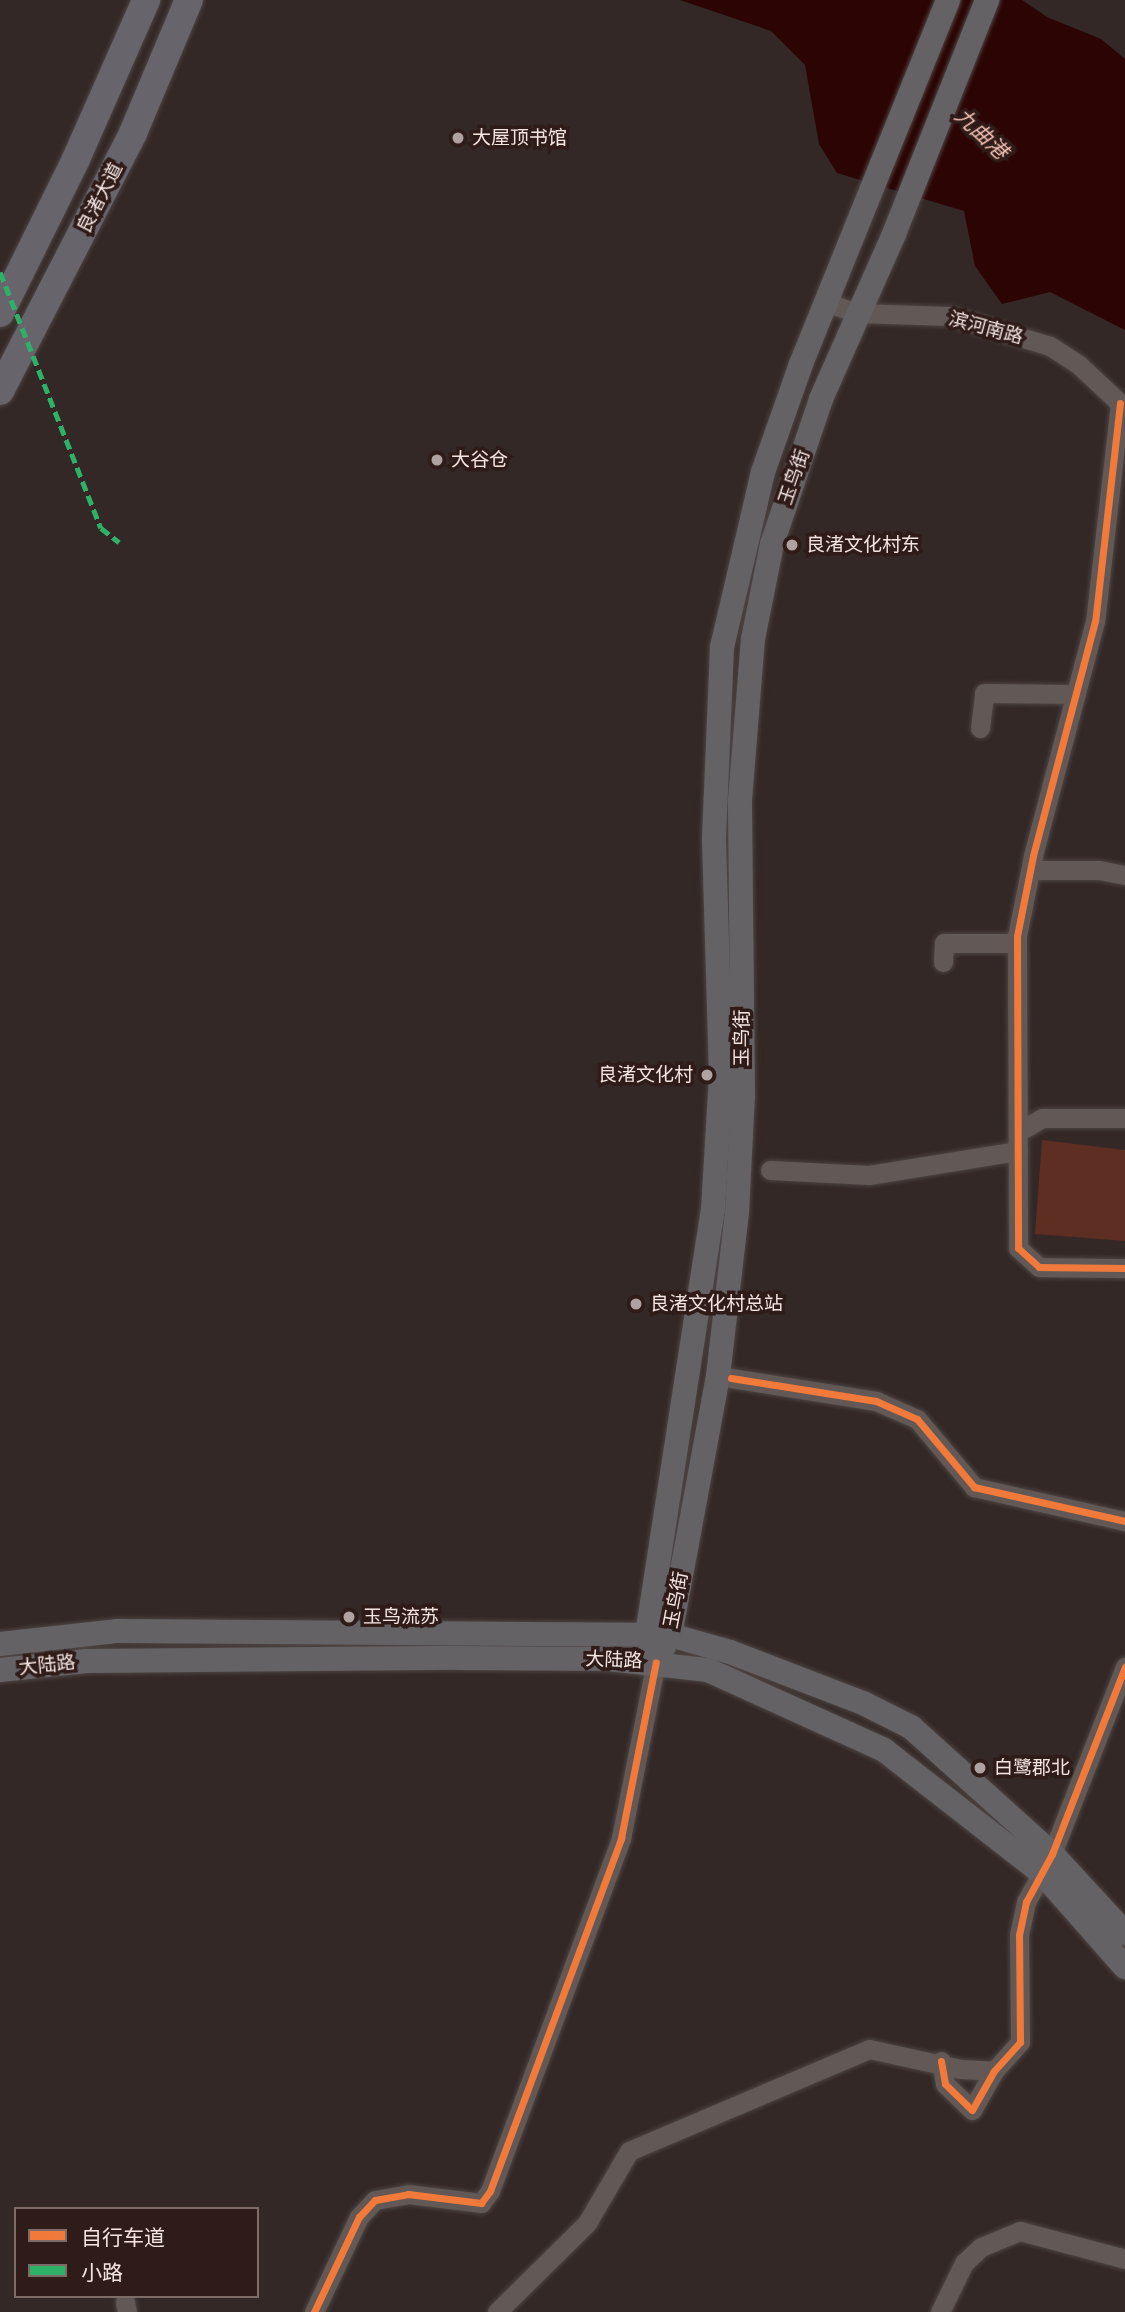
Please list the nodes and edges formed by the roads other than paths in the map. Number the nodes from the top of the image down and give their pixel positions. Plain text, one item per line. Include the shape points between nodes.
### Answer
1 (146, 0) edge
2 (189, 0) edge
3 (948, 0) edge
4 (987, 0) edge
5 (826, 302) junction
6 (0, 313) edge
7 (856, 313) junction
8 (0, 391) edge
9 (1122, 405) edge
10 (1125, 485) edge
11 (1109, 496) junction
12 (1076, 694) junction
13 (980, 728) dead end
14 (1033, 870) junction
15 (1125, 875) edge
16 (1017, 943) junction
17 (943, 962) dead end
18 (1125, 1118) edge
19 (1018, 1141) junction
20 (770, 1170) dead end
21 (1125, 1268) edge
22 (731, 1378) dead end
23 (1125, 1521) edge
24 (658, 1635) junction
25 (0, 1644) edge
26 (656, 1662) junction
27 (1125, 1667) edge
28 (0, 1670) edge
29 (1048, 1864) junction
30 (1125, 1933) edge
31 (1125, 1967) edge
32 (942, 2061) junction
33 (994, 2071) junction
34 (1125, 2259) edge
35 (314, 2312) edge
36 (497, 2312) edge
37 (940, 2312) edge

1 - 6 highway, 良渚大道
2 - 8 highway, 良渚大道 via 133,133
3 - 5 main road, 玉鸟街
4 - 7 main road, 玉鸟街 via 894,234
5 - 7 street, 滨河南路
5 - 24 main road, 玉鸟街 via 763,472 722,647 714,838 721,1076 713,1210
7 - 9 street, 滨河南路 via 950,316 1050,346 1079,365
7 - 24 main road, 玉鸟街 via 821,399 772,544 753,639 740,800 743,1096 737,1213 718,1376
9 - 11 street
10 - 11 street
11 - 12 street via 1095,621
12 - 13 street via 984,693
12 - 14 street
14 - 15 street via 1099,870
14 - 16 street
16 - 17 street via 944,943
16 - 19 street
18 - 19 street via 1042,1118
19 - 20 street via 869,1175
19 - 21 street via 1018,1248 1039,1266
22 - 23 street via 876,1401 917,1419 974,1487
24 - 25 main road, 大陆路 via 118,1631
24 - 26 main road, 玉鸟街
24 - 29 main road, 大陆路 via 730,1652 863,1703 911,1727
26 - 28 main road, 大陆路 via 492,1658 87,1661
26 - 29 main road, 大陆路 via 708,1670 884,1750
26 - 35 street via 621,1838 490,2192 481,2203 408,2194 375,2200 359,2217
27 - 29 street
29 - 30 main road, 大陆路
29 - 31 main road, 大陆路
29 - 33 street via 1026,1902 1018,1935 1020,2042
32 - 33 street via 961,2069
32 - 33 street via 945,2084 972,2110
32 - 36 street via 869,2049 629,2151 587,2223
34 - 37 street via 1020,2231 981,2247 964,2263

